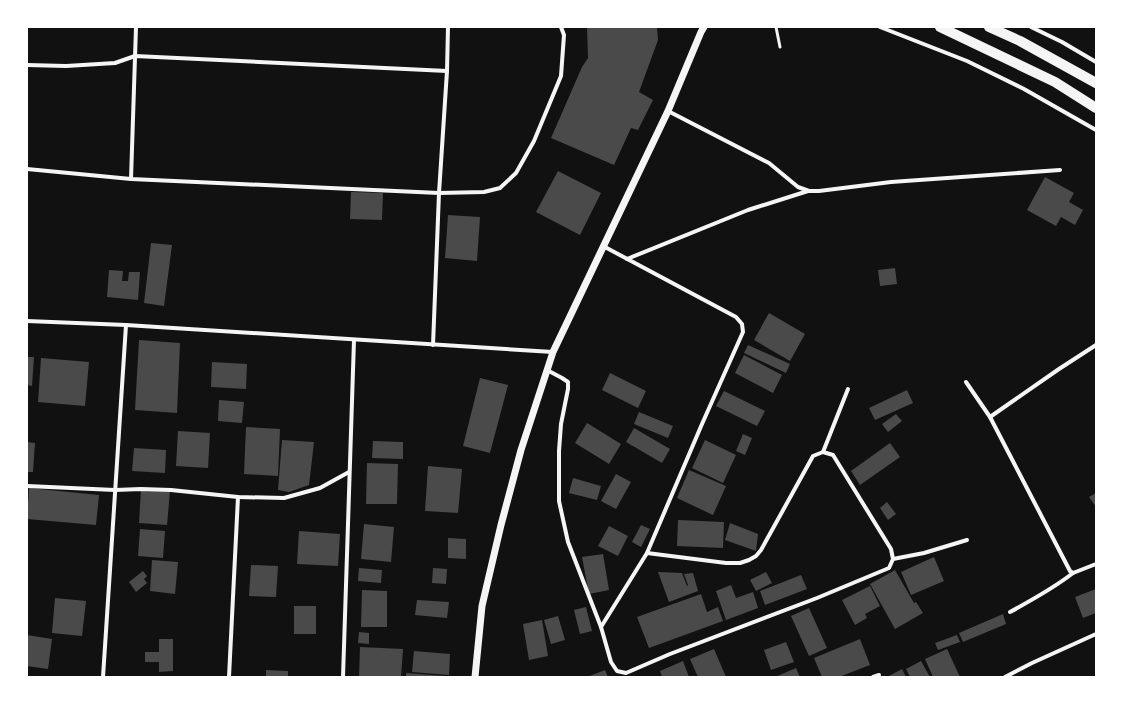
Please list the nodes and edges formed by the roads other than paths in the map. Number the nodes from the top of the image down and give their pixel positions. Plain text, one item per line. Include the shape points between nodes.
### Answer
1 (136, 27) edge
2 (448, 27) edge
3 (561, 27) edge
4 (776, 27) edge
5 (880, 27) edge
6 (940, 27) edge
7 (989, 27) edge
8 (1031, 27) edge
9 (702, 29) edge
10 (780, 47) dead end
11 (135, 56) junction
12 (1096, 62) edge
13 (27, 65) edge
14 (447, 71) junction
15 (1096, 83) edge
16 (1096, 108) edge
17 (668, 111) junction
18 (1096, 130) edge
19 (27, 169) edge
20 (1060, 170) dead end
21 (131, 180) junction
22 (809, 191) junction
23 (439, 193) junction
24 (603, 246) junction
25 (627, 259) junction
26 (27, 321) edge
27 (126, 326) junction
28 (354, 340) junction
29 (433, 345) junction
30 (1096, 345) edge
31 (553, 352) junction
32 (547, 370) junction
33 (966, 382) dead end
34 (848, 389) dead end
35 (990, 417) junction
36 (823, 452) junction
37 (349, 472) junction
38 (27, 486) edge
39 (115, 490) junction
40 (238, 496) junction
41 (967, 540) dead end
42 (647, 553) junction
43 (893, 559) junction
44 (1096, 564) edge
45 (1073, 573) junction
46 (1010, 612) dead end
47 (601, 627) junction
48 (1096, 634) edge
49 (617, 671) junction
50 (879, 675) dead end
51 (103, 677) edge
52 (229, 677) edge
53 (344, 677) edge
54 (475, 677) edge
55 (619, 677) edge
56 (873, 677) edge
57 (1005, 677) edge

1 - 11 street
2 - 14 street
3 - 23 street via 564,35 561,76 534,141 516,173 500,188 484,192
4 - 10 lane
5 - 18 street via 967,61 1024,89
6 - 16 main road via 1055,82
7 - 15 main road
8 - 12 street
9 - 17 street
11 - 13 street via 115,63
11 - 14 street
11 - 21 street
14 - 23 street
17 - 22 street via 769,163 798,187
17 - 24 street
19 - 21 street
20 - 22 street via 891,182
21 - 23 street
22 - 25 street via 748,210
23 - 29 street
24 - 25 street
24 - 31 street
25 - 42 street via 736,317 742,324 743,332
26 - 27 street
27 - 28 street
27 - 39 street
28 - 29 street
28 - 37 street
29 - 31 street
30 - 35 street
31 - 32 street
32 - 47 street via 568,382 561,424 559,501 568,542
32 - 54 street via 521,450 482,606
33 - 35 street
34 - 36 street
35 - 45 street
36 - 42 street via 812,456 756,556 740,563 726,563
36 - 43 street via 833,456 891,549
37 - 40 street via 320,488 284,498
37 - 53 street
38 - 39 street
39 - 40 street via 171,490
39 - 51 street
40 - 52 street
41 - 43 street
42 - 47 street
43 - 49 street via 889,568 817,598 626,673
44 - 45 street
45 - 46 street via 1060,584
47 - 49 street
48 - 57 street
49 - 55 street
50 - 56 street

